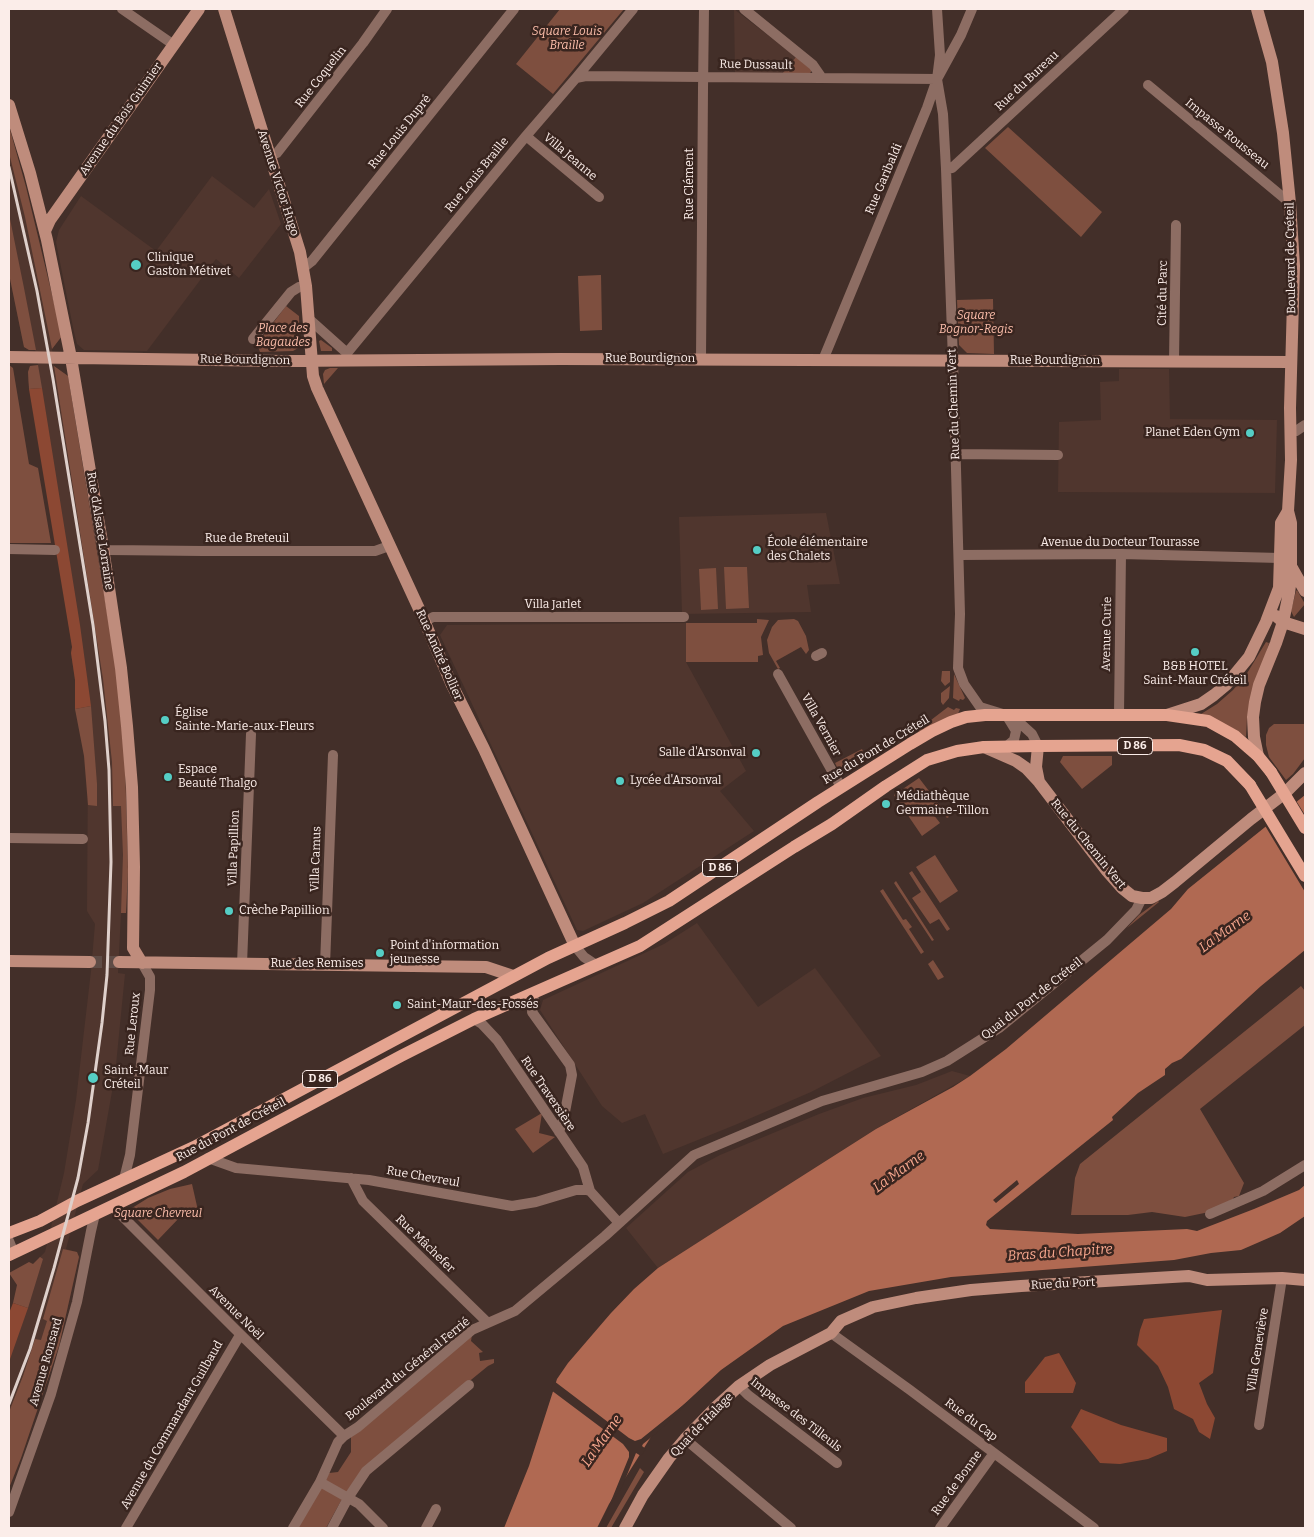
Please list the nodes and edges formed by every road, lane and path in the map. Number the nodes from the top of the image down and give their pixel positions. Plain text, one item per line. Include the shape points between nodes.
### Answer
1 (122, 9) edge
2 (199, 9) edge
3 (224, 9) edge
4 (387, 9) edge
5 (514, 9) edge
6 (633, 9) edge
7 (704, 9) edge
8 (744, 9) edge
9 (937, 9) edge
10 (972, 9) edge
11 (1124, 9) edge
12 (1257, 9) edge
13 (174, 45) junction
14 (703, 77) junction
15 (576, 78) junction
16 (822, 78) junction
17 (937, 79) junction
18 (1148, 85) dead end
19 (9, 105) edge
20 (526, 136) junction
21 (270, 156) junction
22 (946, 169) junction
23 (599, 197) dead end
24 (1290, 203) junction
25 (1176, 225) dead end
26 (45, 231) junction
27 (304, 268) junction
28 (306, 286) junction
29 (309, 319) junction
30 (253, 339) dead end
31 (9, 357) edge
32 (347, 357) junction
33 (72, 358) junction
34 (701, 359) junction
35 (823, 360) junction
36 (953, 360) junction
37 (312, 361) junction
38 (1174, 361) junction
39 (1291, 362) junction
40 (1305, 425) edge
41 (1291, 431) junction
42 (956, 454) junction
43 (1058, 455) dead end
44 (1288, 511) junction
45 (390, 546) junction
46 (103, 548) junction
47 (9, 549) edge
48 (55, 550) dead end
49 (1121, 554) junction
50 (959, 555) junction
51 (1280, 558) junction
52 (1291, 566) junction
53 (1305, 592) edge
54 (1271, 612) junction
55 (684, 617) dead end
56 (424, 622) junction
57 (1282, 622) junction
58 (1305, 629) edge
59 (778, 674) dead end
60 (1119, 714) junction
61 (1166, 714) junction
62 (1006, 715) junction
63 (251, 734) dead end
64 (1007, 746) junction
65 (1038, 746) junction
66 (984, 747) junction
67 (333, 754) dead end
68 (1258, 756) junction
69 (1305, 773) edge
70 (1039, 782) junction
71 (841, 787) junction
72 (1305, 828) edge
73 (9, 838) edge
74 (83, 839) dead end
75 (1305, 876) edge
76 (1142, 898) junction
77 (575, 946) junction
78 (9, 961) edge
79 (90, 962) tunnel mouth
80 (119, 962) tunnel mouth
81 (142, 963) junction
82 (242, 964) junction
83 (324, 965) junction
84 (596, 965) junction
85 (514, 976) junction
86 (533, 993) junction
87 (474, 1019) junction
88 (559, 1132) junction
89 (208, 1158) junction
90 (1305, 1165) edge
91 (144, 1170) junction
92 (124, 1178) junction
93 (351, 1178) junction
94 (108, 1186) junction
95 (153, 1187) junction
96 (590, 1191) junction
97 (112, 1206) junction
98 (95, 1214) junction
99 (1210, 1214) dead end
100 (618, 1223) junction
101 (9, 1233) edge
102 (9, 1241) edge
103 (11, 1254) edge
104 (1282, 1278) junction
105 (1305, 1280) edge
106 (488, 1323) junction
107 (831, 1333) junction
108 (240, 1335) junction
109 (470, 1385) dead end
110 (739, 1386) junction
111 (1259, 1425) dead end
112 (344, 1436) junction
113 (685, 1439) junction
114 (994, 1453) junction
115 (837, 1463) dead end
116 (320, 1482) junction
117 (348, 1498) junction
118 (436, 1509) dead end
119 (9, 1512) edge
120 (126, 1528) edge
121 (293, 1528) edge
122 (332, 1528) edge
123 (383, 1528) edge
124 (426, 1528) edge
125 (625, 1528) edge
126 (791, 1528) edge
127 (940, 1528) edge
128 (1094, 1528) edge

1 - 13 street
2 - 13 street, Avenue du Bois Guimier
3 - 21 street, Avenue Victor Hugo
4 - 21 street, Rue Coquelin via 277,153
5 - 27 street, Rue Louis Dupré
6 - 15 street, Rue Louis Braille
7 - 14 street, Rue Clément
8 - 16 street via 814,64
9 - 17 street, Rue du Chemin Vert via 940,55
10 - 17 street, Rue Garibaldi
11 - 22 street, Rue du Bureau via 952,168
12 - 24 street, Boulevard de Créteil via 1272,62
13 - 26 street, Avenue du Bois Guimier
14 - 15 street, Rue Dussault
14 - 16 street, Rue Dussault
14 - 34 street, Rue Clément
15 - 20 street, Rue Louis Braille
16 - 17 street, Rue Dussault
17 - 22 street, Rue du Chemin Vert
17 - 35 street, Rue Garibaldi
18 - 24 street, Impasse Rousseau
19 - 26 street, Rue d'Alsace Lorraine
20 - 23 street, Villa Jeanne
20 - 32 street, Rue Louis Braille
21 - 27 street, Avenue Victor Hugo
22 - 36 street, Rue du Chemin Vert
24 - 39 street, Boulevard de Créteil via 1294,266
25 - 38 street, Cité du Parc
26 - 33 street, Rue d'Alsace Lorraine
27 - 28 street, Avenue Victor Hugo
28 - 29 street, Avenue Victor Hugo
28 - 30 street via 291,292
29 - 32 street
29 - 37 street, Avenue Victor Hugo
31 - 33 street, Rue Bourdignon
32 - 34 street, Rue Bourdignon
32 - 37 street, Rue Bourdignon
33 - 37 street, Rue Bourdignon
33 - 46 street, Rue d'Alsace Lorraine
34 - 35 street, Rue Bourdignon
35 - 36 street, Rue Bourdignon
36 - 38 street, Rue Bourdignon
36 - 42 street, Rue du Chemin Vert
37 - 45 street, Rue André Bollier via 317,388
38 - 39 street, Rue Bourdignon
39 - 41 street, Boulevard de Créteil
40 - 41 street
41 - 44 street, Boulevard de Créteil
42 - 43 street
42 - 50 street, Rue du Chemin Vert
44 - 51 street, Boulevard de Créteil via 1281,523
44 - 52 street, Boulevard de Créteil
45 - 46 street, Rue de Breteuil via 374,551
45 - 56 street, Rue André Bollier
46 - 81 street, Rue d'Alsace Lorraine via 128,726 134,867 133,948
47 - 48 street
49 - 50 street, Avenue du Docteur Tourasse
49 - 51 street, Avenue du Docteur Tourasse
49 - 60 street, Avenue Curie
50 - 62 street, Rue du Chemin Vert via 958,668 964,684 980,707
51 - 52 street
51 - 54 street, Boulevard de Créteil via 1279,588
52 - 53 street
52 - 57 street, Boulevard de Créteil via 1290,593
54 - 57 street
54 - 61 street, Boulevard de Créteil via 1249,657 1226,685 1200,704
55 - 56 street, Villa Jarlet via 433,617
56 - 77 street, Rue André Bollier
57 - 58 street
57 - 68 street, Boulevard de Créteil via 1255,702 1254,737
59 - 71 street, Villa Vernier
60 - 61 main road, Rue du Pont de Créteil / D 86
60 - 62 main road, Rue du Pont de Créteil / D 86
61 - 68 main road, Rue du Pont de Créteil / D 86 via 1208,721 1235,736
62 - 64 street via 1016,731 1014,740
62 - 65 street, Rue du Chemin Vert via 1032,734
62 - 71 main road, Rue du Pont de Créteil / D 86 via 951,722
63 - 82 street, Villa Papillion
64 - 65 main road, Rue du Pont de Créteil / D 86
64 - 66 main road, Rue du Pont de Créteil / D 86
65 - 70 street via 1036,767
65 - 75 main road, Rue du Pont de Créteil / D 86, bridge via 1179,745 1204,750 1227,760 1250,785
66 - 70 street, Rue du Chemin Vert via 1016,761
66 - 84 main road, Rue du Pont de Créteil / D 86 via 927,760 640,946
67 - 83 street, Villa Camus
68 - 72 main road, Rue du Pont de Créteil / D 86, bridge
69 - 76 street via 1176,882 1151,898
70 - 76 street, Rue du Chemin Vert via 1122,888 1132,896
71 - 77 main road, Rue du Pont de Créteil / D 86 via 669,901
73 - 74 street
76 - 100 street, Quai du Port de Créteil via 1136,910 1107,940 998,1028 947,1061 922,1072 822,1101 700,1152
77 - 84 street
77 - 85 main road, Rue du Pont de Créteil / D 86
78 - 79 street
80 - 81 street, Rue des Remises
81 - 82 street, Rue des Remises
81 - 92 street, Rue Leroux via 150,976 150,990 130,1155
82 - 83 street, Rue des Remises
83 - 85 street, Rue des Remises via 486,967
84 - 86 main road, Rue du Pont de Créteil / D 86
85 - 91 main road, Rue du Pont de Créteil / D 86 via 203,1142
86 - 87 main road, Rue du Pont de Créteil / D 86
86 - 88 street via 532,1012 570,1065 572,1074
87 - 88 street, Rue Traversière via 497,1040
87 - 89 main road, Rue du Pont de Créteil / D 86
88 - 96 street, Rue Traversière via 583,1167
89 - 93 street, Rue Chevreul via 236,1168
89 - 95 main road, Rue du Pont de Créteil / D 86
90 - 99 street via 1263,1191
91 - 92 main road, Rue du Pont de Créteil / D 86
91 - 95 main road via 145,1181
92 - 94 main road, Rue du Pont de Créteil / D 86
92 - 97 main road
93 - 96 street, Rue Chevreul via 512,1206 576,1190
93 - 106 street, Rue Mâchefer via 363,1201
94 - 98 main road
94 - 101 main road, Rue du Pont de Créteil / D 86
95 - 97 main road, Rue du Pont de Créteil / D 86
96 - 100 street
97 - 98 main road, Rue du Pont de Créteil / D 86
97 - 108 street, Avenue Noël
98 - 103 main road, Rue du Pont de Créteil / D 86
98 - 119 street, Avenue Ronsard via 77,1302 51,1394
100 - 106 street, Boulevard du Général Ferrié via 516,1311
102 - 103 street, Rue du Pont de Créteil
104 - 105 street, Rue du Port
104 - 107 street, Rue du Port via 1207,1280 1188,1276 971,1290 873,1308 841,1321
104 - 111 street, Villa Geneviève
106 - 112 street, Boulevard du Général Ferrié via 472,1330
107 - 110 street, Quai de Halage via 770,1365
107 - 114 street, Rue du Cap
108 - 112 street, Avenue Noël
108 - 120 street, Avenue du Commandant Guilbaud
109 - 117 street via 366,1471
110 - 113 street, Quai de Halage
110 - 115 street, Impasse des Tilleuls
112 - 116 street, Boulevard du Général Ferrié via 338,1442
113 - 125 street, Quai de Halage via 643,1495
113 - 126 street
114 - 127 street, Rue de Bonne
114 - 128 street, Rue du Cap
116 - 117 street
116 - 121 street, Boulevard du Général Ferrié
117 - 122 street
117 - 123 street via 359,1504
118 - 124 street

